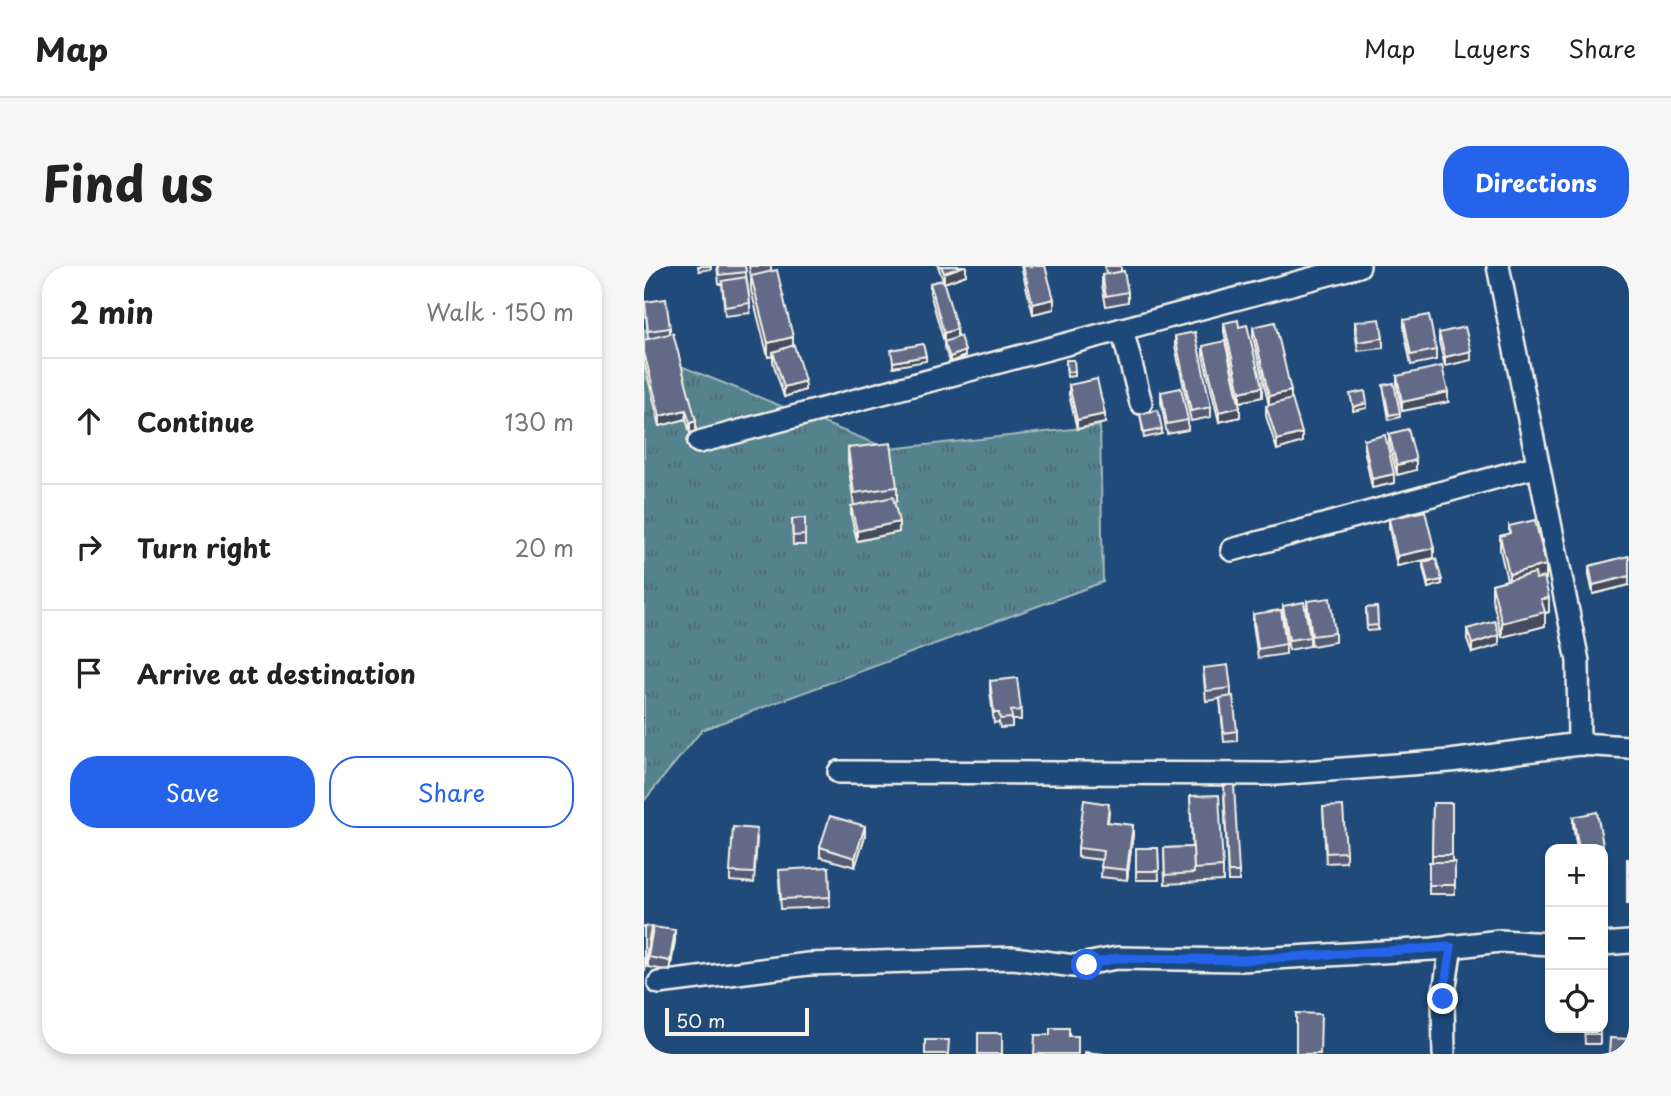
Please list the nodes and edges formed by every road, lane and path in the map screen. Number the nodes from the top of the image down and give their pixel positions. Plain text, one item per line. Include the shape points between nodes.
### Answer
1 (1359, 266) edge
2 (1498, 266) edge
3 (1122, 329) junction
4 (1140, 402) dead end
5 (699, 442) dead end
6 (1538, 466) junction
7 (1232, 550) dead end
8 (1579, 744) junction
9 (1629, 747) edge
10 (839, 772) dead end
11 (1629, 943) edge
12 (1545, 944) edge
13 (1608, 944) edge
14 (1451, 947) junction
15 (659, 983) dead end
16 (1444, 1054) edge

1 - 3 street
2 - 6 street
3 - 4 street
3 - 5 street
6 - 7 street
6 - 8 street via 1578,661
8 - 9 street
8 - 10 street via 1450,761 1276,774
11 - 13 street
12 - 14 street
14 - 15 street via 1241,960 1117,958 1074,966 1014,958 808,964
14 - 16 street via 1443,999

